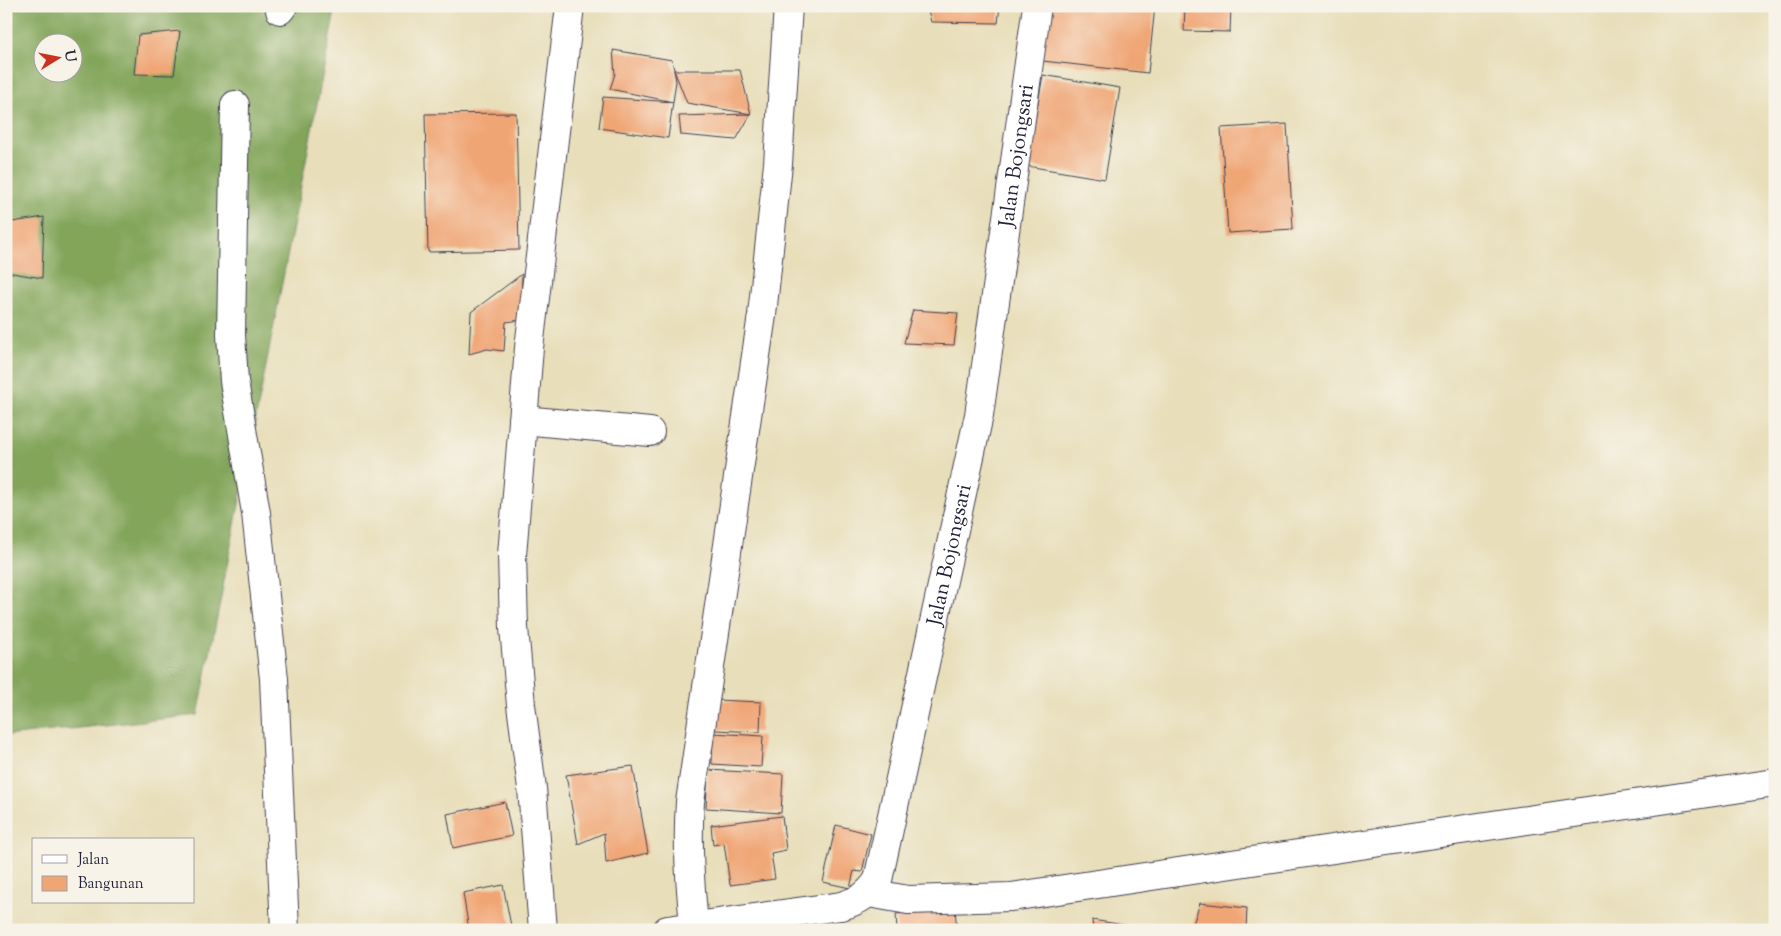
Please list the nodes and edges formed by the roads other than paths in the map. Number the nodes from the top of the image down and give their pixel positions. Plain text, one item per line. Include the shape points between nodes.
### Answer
1 (570, 6) edge
2 (788, 6) edge
3 (1037, 6) edge
4 (236, 105) dead end
5 (523, 420) junction
6 (650, 432) dead end
7 (1775, 783) edge
8 (869, 893) junction
9 (694, 925) junction
10 (285, 930) edge
11 (543, 930) edge
12 (667, 930) edge

1 - 5 street
2 - 9 street via 778,164 762,315 690,802 689,867
3 - 8 street, Jalan Bojongsari via 979,415 882,868
4 - 10 street via 231,335 234,381 256,513 274,679
5 - 6 street
5 - 11 street via 512,555 514,628 532,788
7 - 8 street via 1011,897 908,900
8 - 9 street via 856,902 841,906
9 - 12 street

